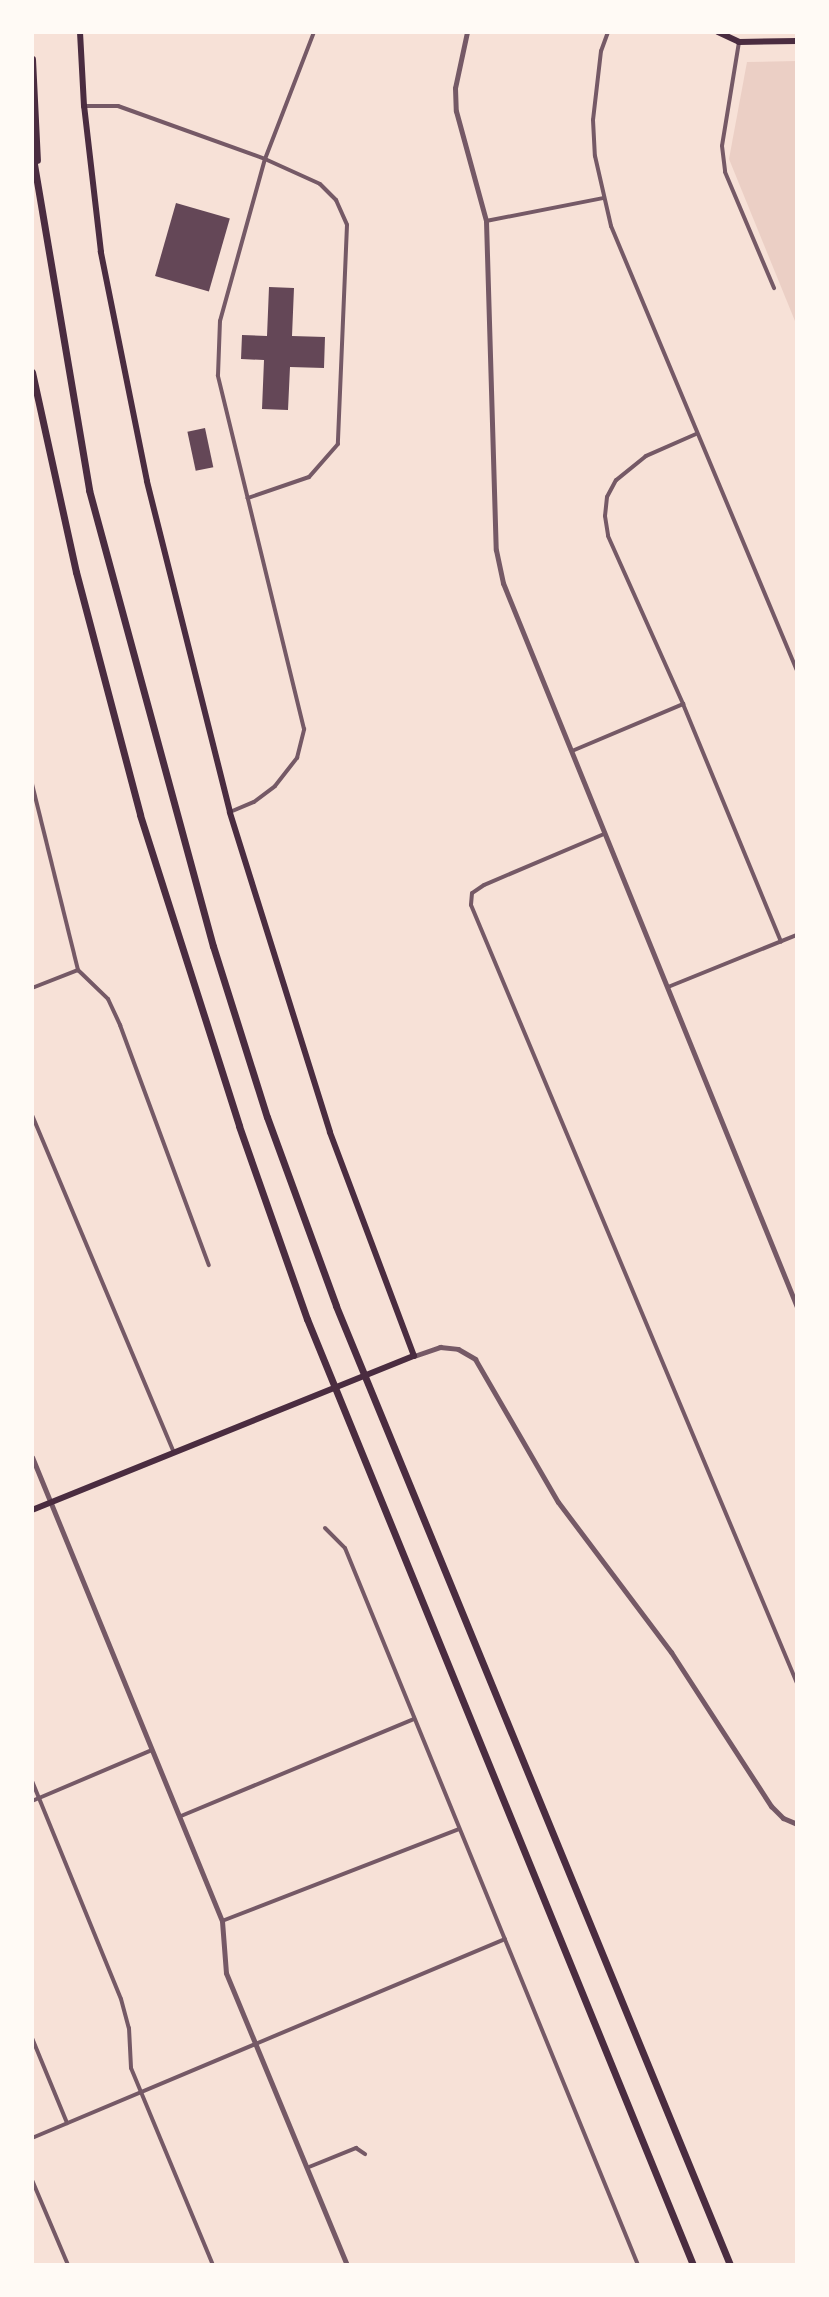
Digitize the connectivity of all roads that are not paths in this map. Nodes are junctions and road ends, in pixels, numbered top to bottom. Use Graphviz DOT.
graph roads {
  1 [pos="80,32"];
  2 [pos="314,32"];
  3 [pos="467,32"];
  4 [pos="608,32"];
  5 [pos="718,32"];
  6 [pos="797,41"];
  7 [pos="739,42"];
  8 [pos="32,59"];
  9 [pos="84,106"];
  10 [pos="32,152"];
  11 [pos="265,159"];
  12 [pos="39,194"];
  13 [pos="603,198"];
  14 [pos="486,221"];
  15 [pos="774,288"];
  16 [pos="32,372"];
  17 [pos="696,434"];
  18 [pos="248,498"];
  19 [pos="797,670"];
  20 [pos="683,704"];
  21 [pos="569,752"];
  22 [pos="32,784"];
  23 [pos="230,812"];
  24 [pos="604,834"];
  25 [pos="797,935"];
  26 [pos="781,942"];
  27 [pos="78,970"];
  28 [pos="668,987"];
  29 [pos="32,988"];
  30 [pos="32,1115"];
  31 [pos="209,1265"];
  32 [pos="797,1307"];
  33 [pos="414,1356"];
  34 [pos="173,1451"];
  35 [pos="32,1457"];
  36 [pos="51,1503"];
  37 [pos="32,1510"];
  38 [pos="325,1528"];
  39 [pos="797,1683"];
  40 [pos="414,1719"];
  41 [pos="152,1750"];
  42 [pos="32,1781"];
  43 [pos="39,1798"];
  44 [pos="32,1801"];
  45 [pos="181,1816"];
  46 [pos="797,1824"];
  47 [pos="460,1829"];
  48 [pos="222,1921"];
  49 [pos="505,1939"];
  50 [pos="32,2038"];
  51 [pos="257,2043"];
  52 [pos="141,2093"];
  53 [pos="67,2123"];
  54 [pos="32,2138"];
  55 [pos="365,2154"];
  56 [pos="309,2167"];
  57 [pos="32,2180"];
  58 [pos="68,2265"];
  59 [pos="213,2265"];
  60 [pos="347,2265"];
  61 [pos="638,2265"];
  62 [pos="693,2265"];
  63 [pos="730,2265"];
  1 -- 9 [label="main road"];
  2 -- 11 [label="street"];
  3 -- 14 [label="street"];
  4 -- 13 [label="street"];
  5 -- 7 [label="main road"];
  6 -- 7 [label="main road"];
  7 -- 15 [label="street"];
  8 -- 12 [label="highway"];
  9 -- 11 [label="street"];
  9 -- 23 [label="main road"];
  10 -- 12 [label="highway"];
  11 -- 18 [label="street"];
  11 -- 18 [label="street"];
  12 -- 63 [label="highway"];
  13 -- 14 [label="street"];
  13 -- 17 [label="street"];
  14 -- 21 [label="street"];
  16 -- 62 [label="highway"];
  17 -- 19 [label="street"];
  17 -- 20 [label="street"];
  18 -- 23 [label="street"];
  20 -- 21 [label="street"];
  20 -- 26 [label="street"];
  21 -- 24 [label="street"];
  22 -- 27 [label="street"];
  23 -- 33 [label="main road"];
  24 -- 28 [label="street"];
  24 -- 39 [label="street"];
  25 -- 26 [label="street"];
  26 -- 28 [label="street"];
  27 -- 29 [label="street"];
  27 -- 31 [label="street"];
  28 -- 32 [label="street"];
  30 -- 34 [label="street"];
  33 -- 34 [label="main road"];
  33 -- 46 [label="street"];
  34 -- 36 [label="main road"];
  35 -- 36 [label="street"];
  36 -- 37 [label="main road"];
  36 -- 41 [label="street"];
  38 -- 40 [label="street"];
  40 -- 45 [label="street"];
  40 -- 47 [label="street"];
  41 -- 43 [label="street"];
  41 -- 45 [label="street"];
  42 -- 43 [label="street"];
  43 -- 44 [label="street"];
  43 -- 52 [label="street"];
  45 -- 48 [label="street"];
  47 -- 48 [label="street"];
  47 -- 49 [label="street"];
  48 -- 51 [label="street"];
  49 -- 51 [label="street"];
  49 -- 61 [label="street"];
  50 -- 53 [label="street"];
  51 -- 52 [label="street"];
  51 -- 56 [label="street"];
  52 -- 53 [label="street"];
  52 -- 59 [label="street"];
  53 -- 54 [label="street"];
  55 -- 56 [label="street"];
  56 -- 60 [label="street"];
  57 -- 58 [label="street"];
}
